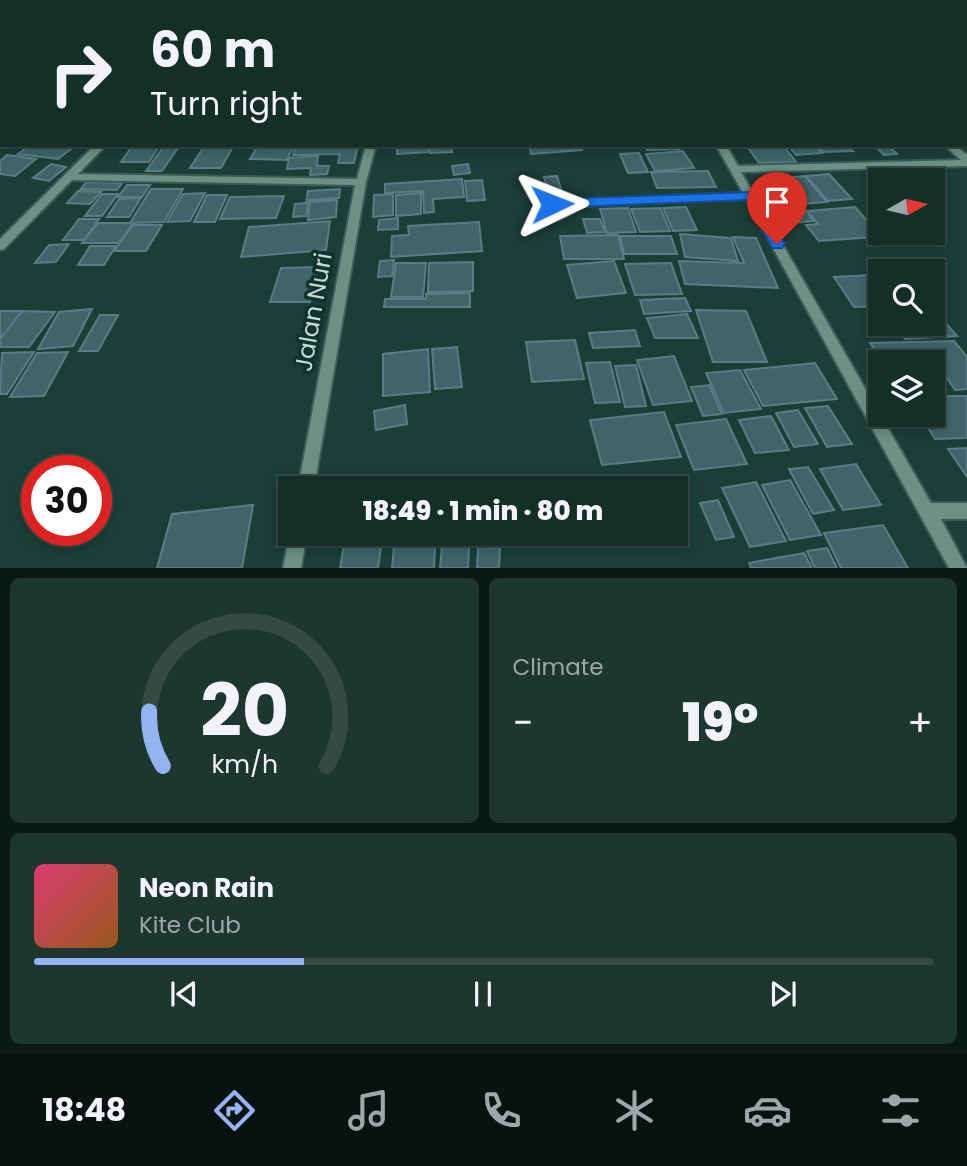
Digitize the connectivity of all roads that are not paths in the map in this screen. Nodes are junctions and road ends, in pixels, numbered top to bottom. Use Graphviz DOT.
graph roads {
  1 [pos="99,147"];
  2 [pos="370,147"];
  3 [pos="722,147"];
  4 [pos="951,147"];
  5 [pos="967,162"];
  6 [pos="735,169"];
  7 [pos="71,177"];
  8 [pos="361,183"];
  9 [pos="750,196"];
  10 [pos="552,204"];
  11 [pos="0,246"];
  12 [pos="308,476"];
  13 [pos="927,511"];
  14 [pos="967,511"];
  15 [pos="296,546"];
  16 [pos="292,568"];
  17 [pos="959,568"];
  1 -- 7 [label="street"];
  2 -- 8 [label="street, Jalan Nuri"];
  3 -- 6 [label="street"];
  4 -- 5 [label="street"];
  5 -- 6 [label="street"];
  6 -- 9 [label="street"];
  7 -- 8 [label="street"];
  7 -- 11 [label="street"];
  8 -- 12 [label="street, Jalan Nuri"];
  9 -- 10 [label="street"];
  9 -- 13 [label="street"];
  13 -- 14 [label="street"];
  13 -- 17 [label="street"];
  15 -- 16 [label="street"];
}
